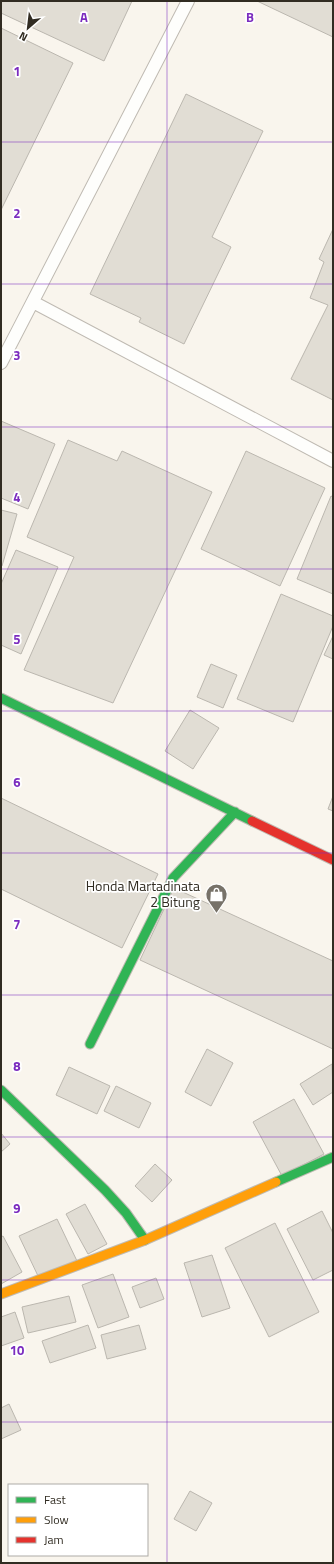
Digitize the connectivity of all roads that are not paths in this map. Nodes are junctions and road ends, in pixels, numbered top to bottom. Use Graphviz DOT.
graph roads {
  1 [pos="188,1"];
  2 [pos="33,302"];
  3 [pos="1,363"];
  4 [pos="333,460"];
  5 [pos="1,698"];
  6 [pos="235,812"];
  7 [pos="333,860"];
  8 [pos="90,1044"];
  9 [pos="1,1090"];
  10 [pos="333,1157"];
  11 [pos="145,1240"];
  12 [pos="1,1294"];
  1 -- 2 [label="lane"];
  2 -- 3 [label="lane"];
  2 -- 4 [label="lane"];
  5 -- 6 [label="main road"];
  6 -- 7 [label="main road"];
  6 -- 8 [label="main road"];
  9 -- 11 [label="main road"];
  10 -- 11 [label="main road"];
  11 -- 12 [label="main road"];
}
